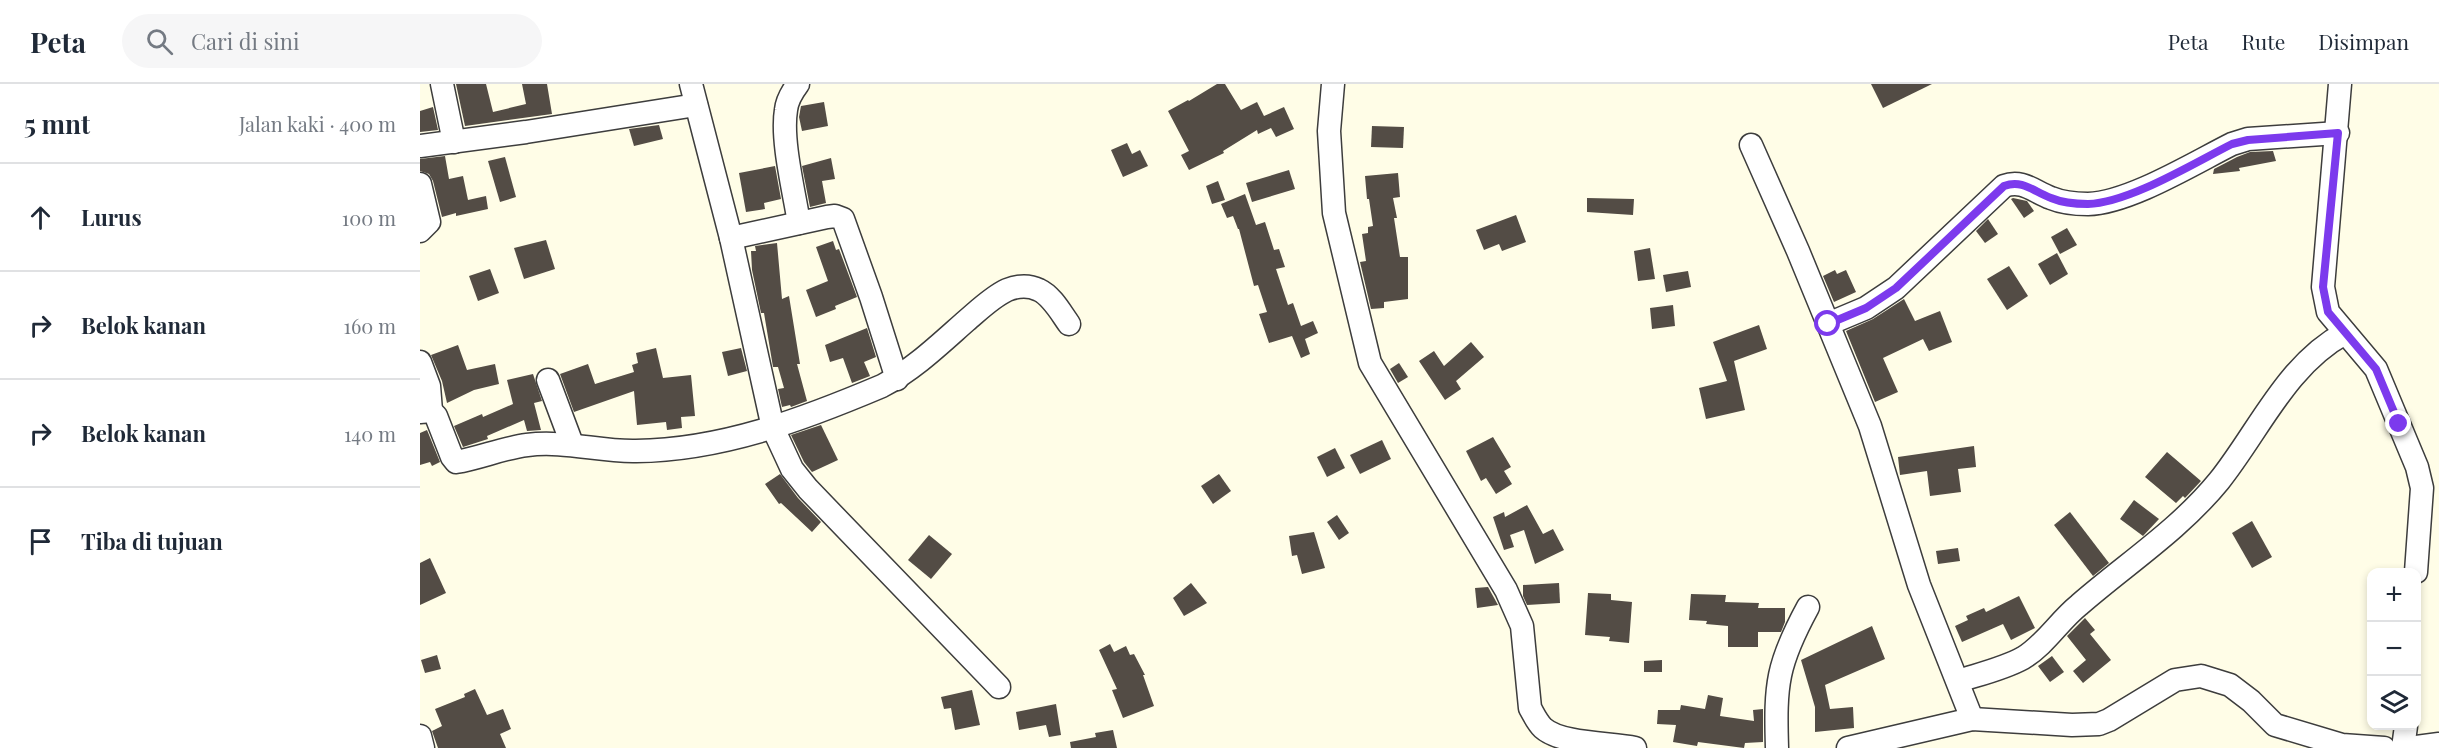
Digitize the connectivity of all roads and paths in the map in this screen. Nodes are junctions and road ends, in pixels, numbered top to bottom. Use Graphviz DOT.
graph roads {
  1 [pos="442,84"];
  2 [pos="798,84"];
  3 [pos="1333,84"];
  4 [pos="2340,84"];
  5 [pos="693,94"];
  6 [pos="2338,133"];
  7 [pos="454,142"];
  8 [pos="1750,145"];
  9 [pos="420,146"];
  10 [pos="420,184"];
  11 [pos="799,223"];
  12 [pos="420,231"];
  13 [pos="731,238"];
  14 [pos="1069,324"];
  15 [pos="1828,324"];
  16 [pos="2345,333"];
  17 [pos="420,362"];
  18 [pos="897,379"];
  19 [pos="548,380"];
  20 [pos="425,411"];
  21 [pos="773,428"];
  22 [pos="572,444"];
  23 [pos="2416,568"];
  24 [pos="1808,607"];
  25 [pos="1958,681"];
  26 [pos="999,687"];
  27 [pos="1972,719"];
  28 [pos="2405,730"];
  29 [pos="420,736"];
  30 [pos="2439,744"];
  31 [pos="423,748"];
  32 [pos="1635,748"];
  33 [pos="1778,748"];
  34 [pos="1848,748"];
  35 [pos="2384,748"];
  36 [pos="2403,748"];
  37 [pos="2409,748"];
  1 -- 7 [label="street"];
  2 -- 11 [label="street"];
  3 -- 32 [label="street"];
  4 -- 6 [label="street"];
  5 -- 7 [label="street"];
  5 -- 13 [label="street"];
  6 -- 15 [label="street"];
  6 -- 16 [label="street"];
  7 -- 9 [label="street"];
  8 -- 15 [label="street"];
  10 -- 12 [label="street"];
  11 -- 13 [label="street"];
  11 -- 18 [label="street"];
  13 -- 21 [label="street"];
  14 -- 18 [label="street"];
  15 -- 25 [label="street"];
  16 -- 23 [label="street"];
  16 -- 25 [label="street"];
  17 -- 20 [label="street"];
  18 -- 21 [label="street"];
  19 -- 22 [label="street"];
  20 -- 22 [label="street"];
  21 -- 22 [label="street"];
  21 -- 26 [label="street"];
  24 -- 33 [label="street"];
  25 -- 27 [label="street"];
  27 -- 34 [label="street"];
  27 -- 35 [label="street"];
  28 -- 36 [label="street"];
  29 -- 31 [label="street"];
  30 -- 37 [label="street"];
}
